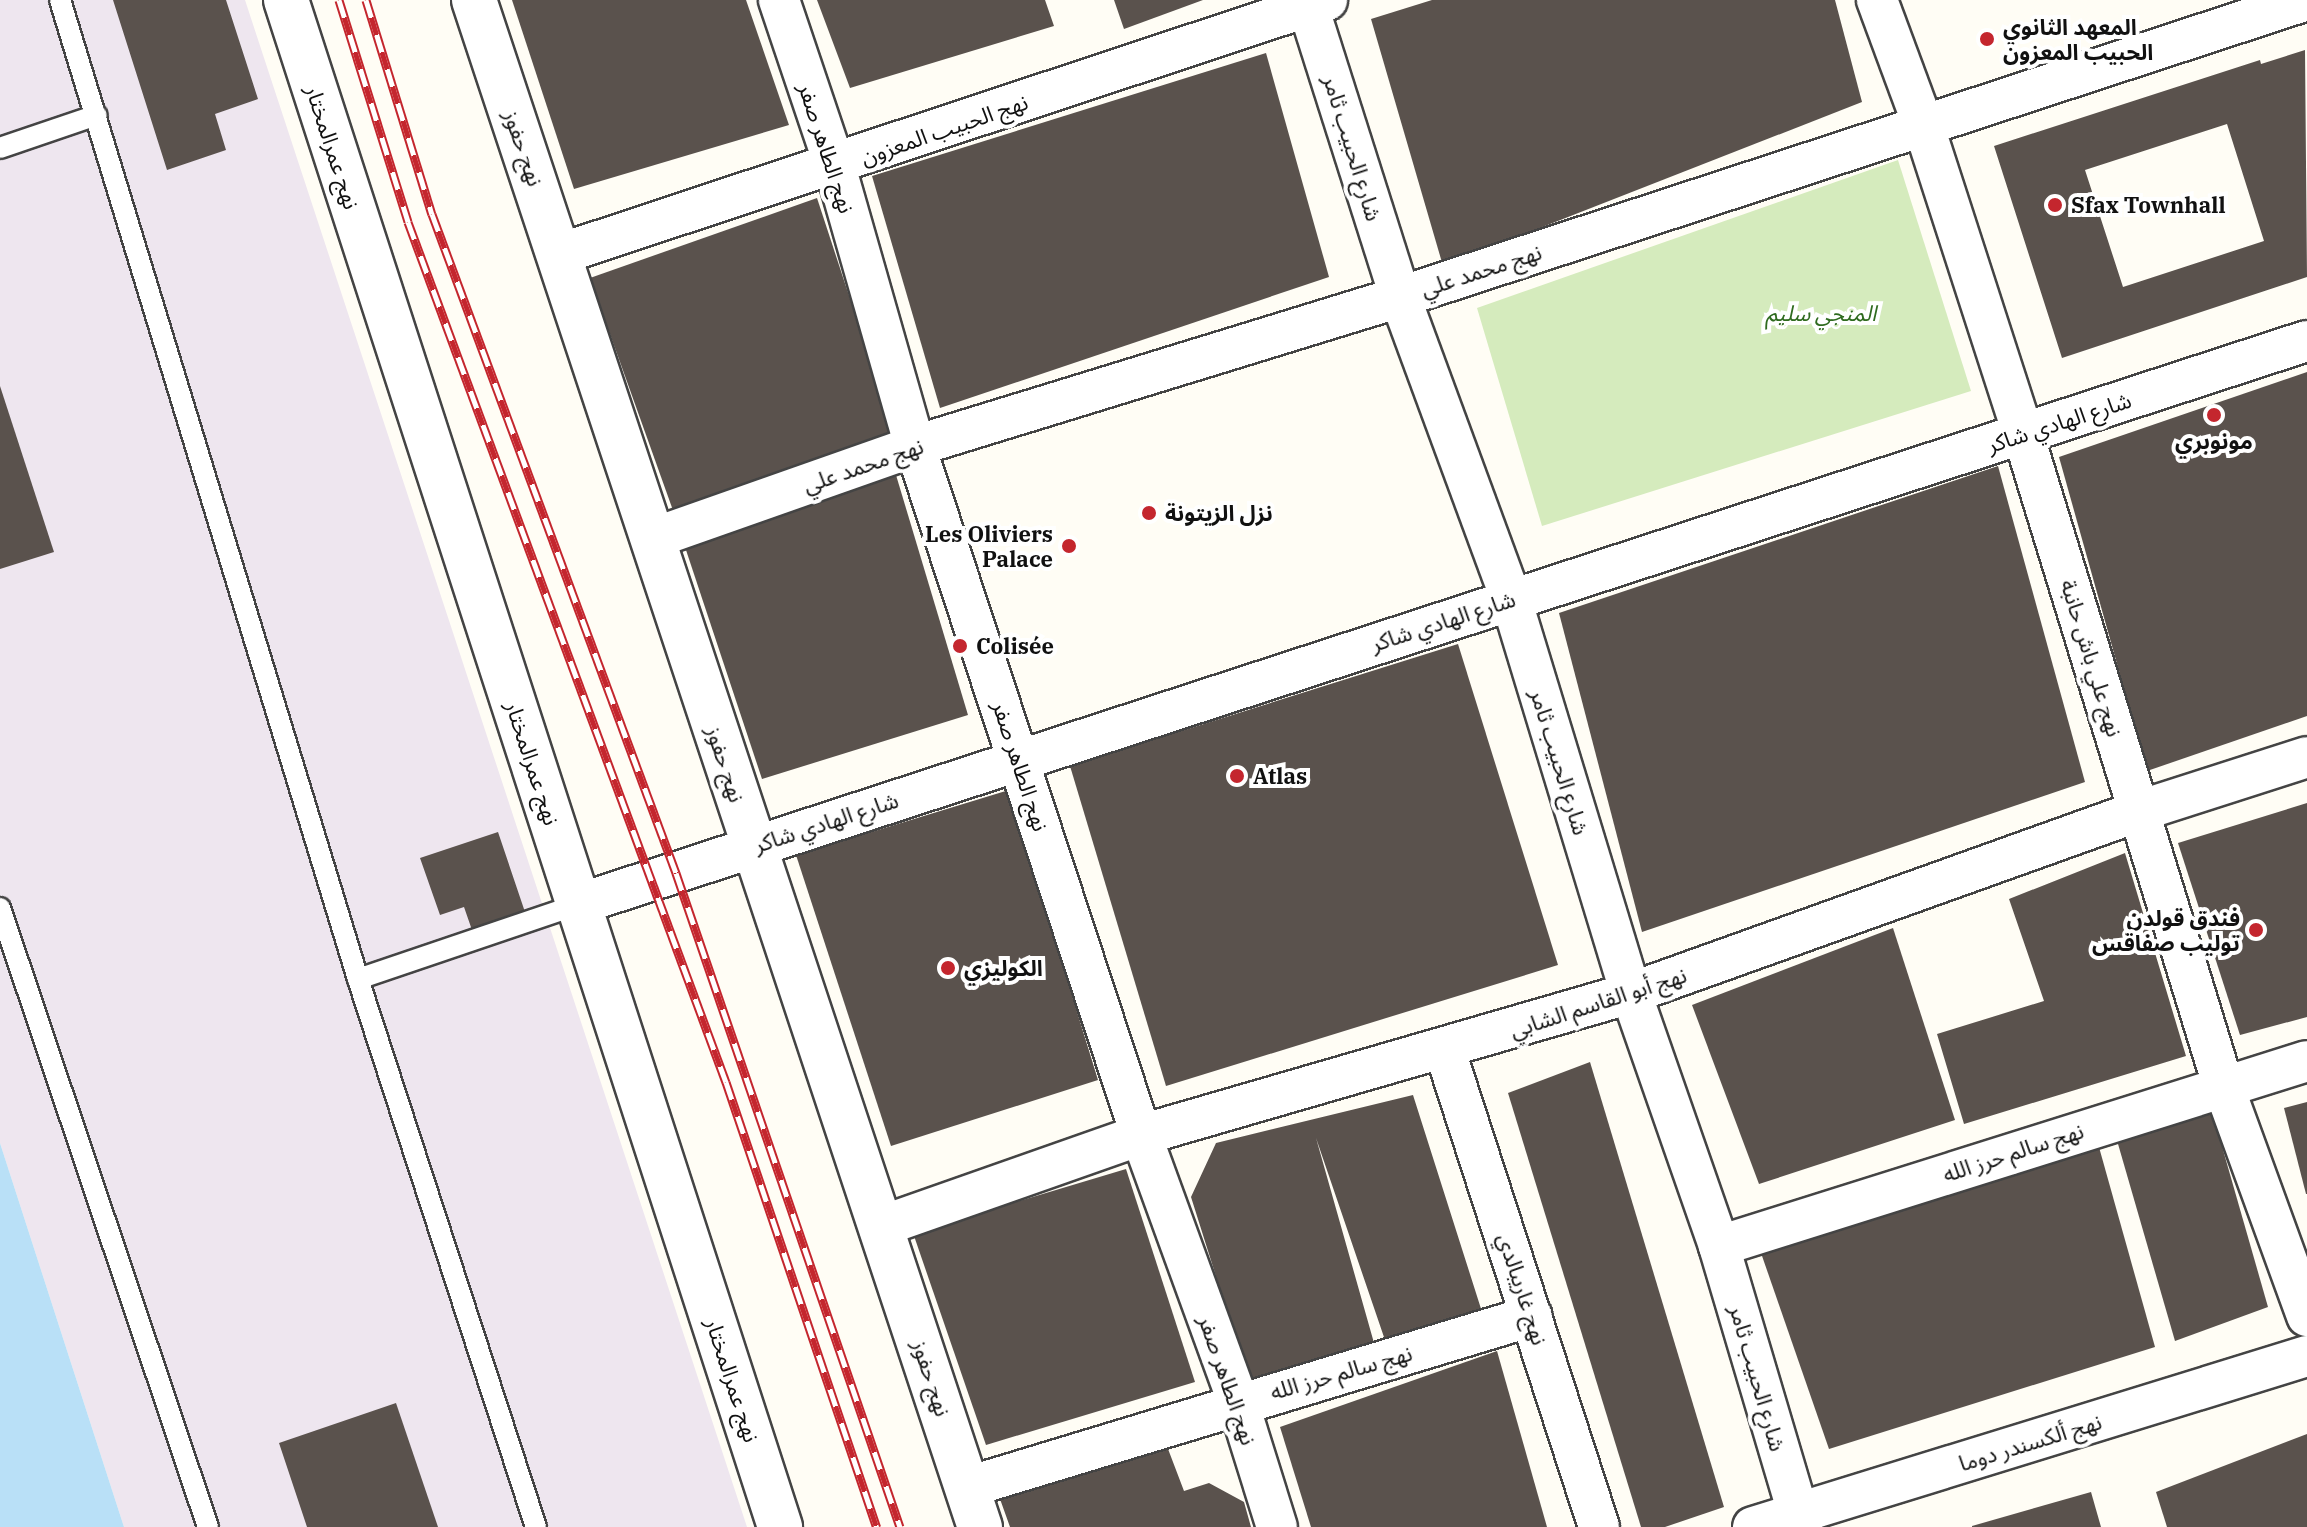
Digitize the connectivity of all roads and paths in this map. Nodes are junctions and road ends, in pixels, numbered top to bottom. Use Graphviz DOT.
graph roads {
  1 [pos="60,0"];
  2 [pos="286,0"];
  3 [pos="474,0"];
  4 [pos="779,0"];
  5 [pos="1877,0"];
  6 [pos="2307,0"];
  7 [pos="1314,2"];
  8 [pos="97,115"];
  9 [pos="1924,127"];
  10 [pos="0,148"];
  11 [pos="835,166"];
  12 [pos="560,254"];
  13 [pos="1400,297"];
  14 [pos="2307,341"];
  15 [pos="2023,434"];
  16 [pos="915,446"];
  17 [pos="654,538"];
  18 [pos="1511,599"];
  19 [pos="2307,757"];
  20 [pos="1020,761"];
  21 [pos="2139,811"];
  22 [pos="752,845"];
  23 [pos="579,904"];
  24 [pos="0,908"];
  25 [pos="358,979"];
  26 [pos="1631,993"];
  27 [pos="1445,1051"];
  28 [pos="2307,1061"];
  29 [pos="2223,1085"];
  30 [pos="1141,1135"];
  31 [pos="882,1226"];
  32 [pos="1719,1246"];
  33 [pos="1532,1316"];
  34 [pos="2307,1316"];
  35 [pos="2307,1356"];
  36 [pos="1238,1402"];
  37 [pos="974,1507"];
  38 [pos="1800,1520"];
  39 [pos="208,1527"];
  40 [pos="536,1527"];
  41 [pos="780,1527"];
  42 [pos="1277,1527"];
  43 [pos="1599,1527"];
  44 [pos="1753,1527"];
  1 -- 8 [label="lane"];
  2 -- 23 [label="street, نهج عمرالمختار"];
  3 -- 12 [label="street, نهج حفوز"];
  4 -- 11 [label="street, نهج الطاهر صفر"];
  5 -- 9 [label="street, نهج علي باش حانبة"];
  6 -- 9 [label="street, نهج محمد علي"];
  7 -- 11 [label="street, نهج الحبيب المعزون"];
  7 -- 13 [label="street, شارع الحبيب ثامر"];
  8 -- 10 [label="lane"];
  8 -- 25 [label="lane"];
  9 -- 13 [label="street, نهج محمد علي"];
  9 -- 15 [label="street, نهج علي باش حانبة"];
  11 -- 12 [label="street, نهج الحبيب المعزون"];
  11 -- 16 [label="street, نهج الطاهر صفر"];
  12 -- 17 [label="street, نهج حفوز"];
  13 -- 16 [label="street, نهج محمد علي"];
  13 -- 18 [label="street, شارع الحبيب ثامر"];
  14 -- 15 [label="street, شارع الهادي شاكر"];
  15 -- 18 [label="street, شارع الهادي شاكر"];
  15 -- 21 [label="street, نهج علي باش حانبة"];
  16 -- 17 [label="street, نهج محمد علي"];
  16 -- 20 [label="street, نهج الطاهر صفر"];
  17 -- 22 [label="street, نهج حفوز"];
  18 -- 20 [label="street, شارع الهادي شاكر"];
  18 -- 26 [label="street, شارع الحبيب ثامر"];
  19 -- 21 [label="street, نهج أبو القاسم الشابي"];
  20 -- 22 [label="street, شارع الهادي شاكر"];
  20 -- 30 [label="street, نهج الطاهر صفر"];
  21 -- 26 [label="street, نهج أبو القاسم الشابي"];
  21 -- 29 [label="street, نهج علي باش حانبة"];
  22 -- 23 [label="street, شارع الهادي شاكر"];
  22 -- 31 [label="street, نهج حفوز"];
  23 -- 25 [label="lane"];
  23 -- 41 [label="street, نهج عمرالمختار"];
  24 -- 39 [label="lane"];
  25 -- 40 [label="lane"];
  26 -- 27 [label="street, نهج أبو القاسم الشابي"];
  26 -- 32 [label="street, شارع الحبيب ثامر"];
  27 -- 30 [label="street, نهج أبو القاسم الشابي"];
  27 -- 33 [label="street, نهج غاريبالدي"];
  28 -- 29 [label="street, نهج سالم حرز الله"];
  29 -- 32 [label="street, نهج سالم حرز الله"];
  29 -- 34 [label="street, نهج علي باش حانبة"];
  30 -- 31 [label="street, نهج أبو القاسم الشابي"];
  30 -- 36 [label="street, نهج الطاهر صفر"];
  31 -- 37 [label="street, نهج حفوز"];
  32 -- 38 [label="street, شارع الحبيب ثامر"];
  33 -- 36 [label="street, نهج سالم حرز الله"];
  33 -- 43 [label="street, نهج غاريبالدي"];
  35 -- 38 [label="street, نهج ألكسندر دوما"];
  36 -- 37 [label="street, نهج سالم حرز الله"];
  36 -- 42 [label="street, نهج الطاهر صفر"];
  38 -- 44 [label="street, نهج ألكسندر دوما"];
}
